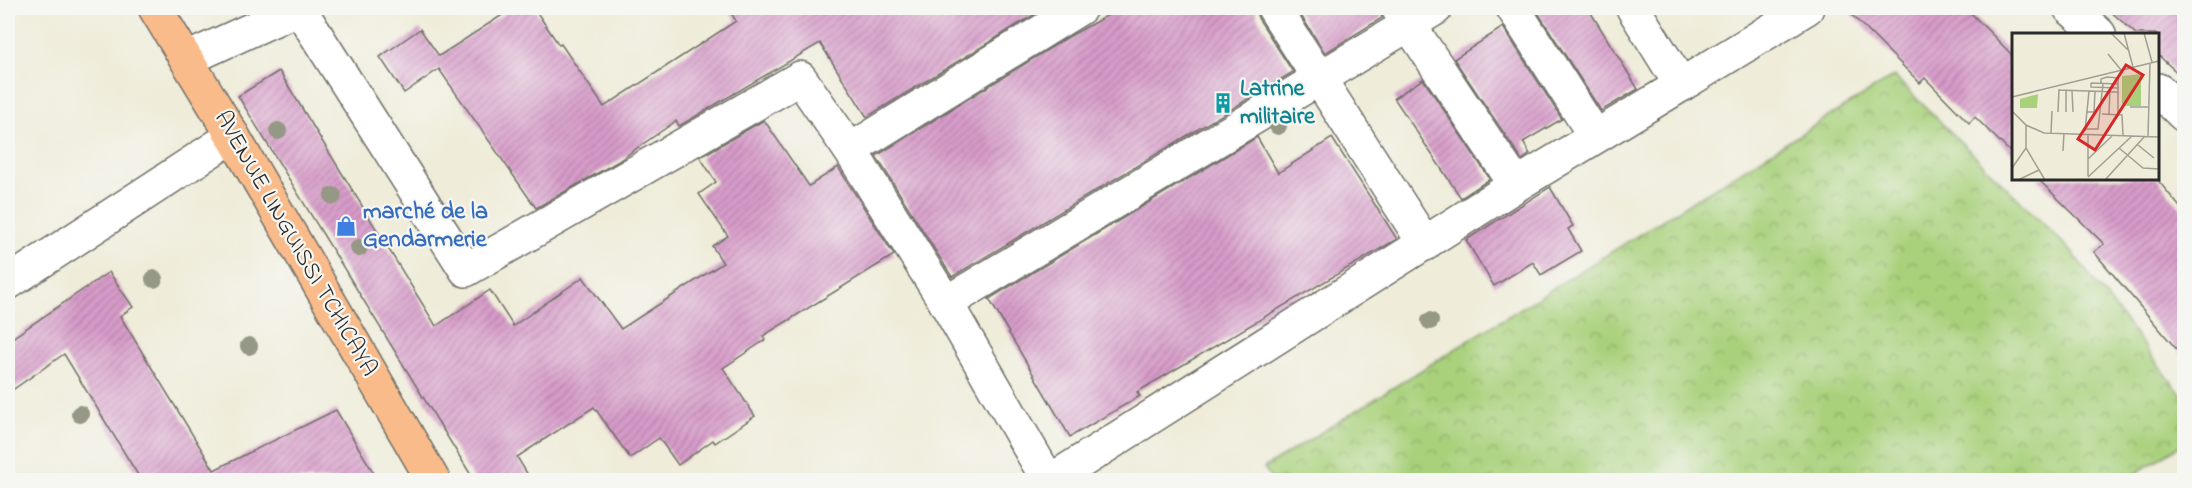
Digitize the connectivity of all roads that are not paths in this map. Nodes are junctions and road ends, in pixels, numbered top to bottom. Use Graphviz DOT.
graph roads {
  1 [pos="155,8"];
  2 [pos="299,8"];
  3 [pos="1080,8"];
  4 [pos="1274,8"];
  5 [pos="1436,8"];
  6 [pos="1513,8"];
  7 [pos="1633,8"];
  8 [pos="1807,8"];
  9 [pos="2070,8"];
  10 [pos="1402,16"];
  11 [pos="2098,33"];
  12 [pos="187,59"];
  13 [pos="1320,79"];
  14 [pos="1681,86"];
  15 [pos="2159,92"];
  16 [pos="2184,115"];
  17 [pos="233,136"];
  18 [pos="1595,136"];
  19 [pos="850,150"];
  20 [pos="1516,185"];
  21 [pos="1425,244"];
  22 [pos="8,283"];
  23 [pos="946,303"];
  24 [pos="434,480"];
  25 [pos="1050,480"];
  1 -- 12 [label="main road, AVENUE LINGUISSI TCHICAYA"];
  2 -- 12 [label="street"];
  2 -- 19 [label="street"];
  3 -- 19 [label="street"];
  4 -- 13 [label="street"];
  5 -- 10 [label="street"];
  6 -- 18 [label="street"];
  7 -- 14 [label="street"];
  8 -- 14 [label="street"];
  9 -- 11 [label="street"];
  10 -- 13 [label="street"];
  10 -- 20 [label="street"];
  12 -- 17 [label="main road, AVENUE LINGUISSI TCHICAYA"];
  13 -- 21 [label="street"];
  13 -- 23 [label="street"];
  14 -- 18 [label="street"];
  15 -- 16 [label="street"];
  17 -- 22 [label="street"];
  17 -- 24 [label="main road, AVENUE LINGUISSI TCHICAYA"];
  18 -- 20 [label="street"];
  19 -- 23 [label="street"];
  20 -- 21 [label="street"];
  21 -- 25 [label="street"];
  23 -- 25 [label="street"];
}
